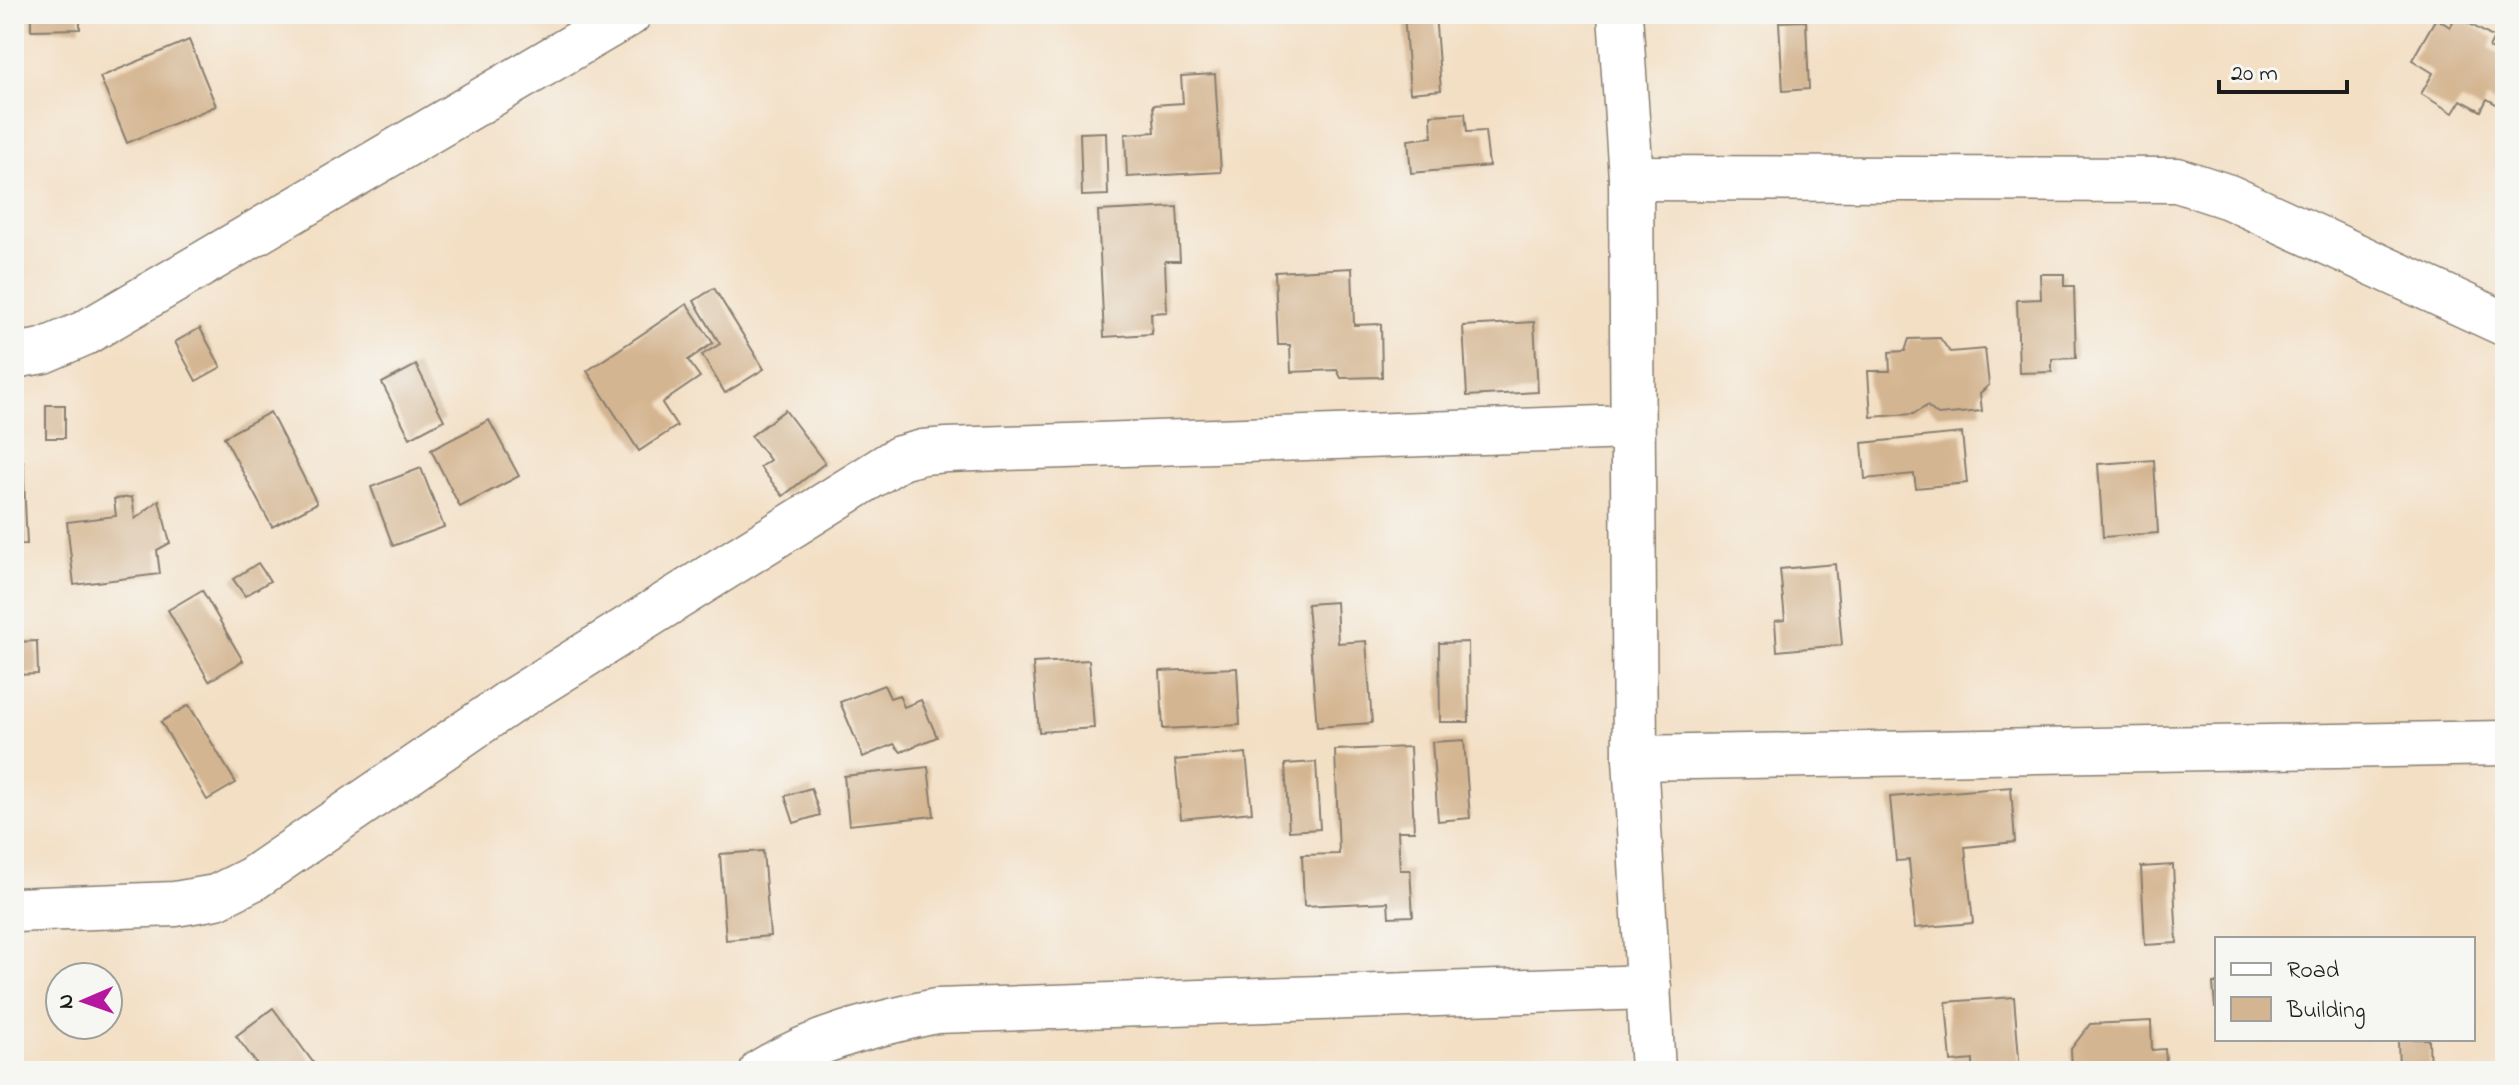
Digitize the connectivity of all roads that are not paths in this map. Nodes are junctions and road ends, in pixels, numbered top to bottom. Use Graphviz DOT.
graph roads {
  1 [pos="629,14"];
  2 [pos="1620,14"];
  3 [pos="1631,178"];
  4 [pos="2505,324"];
  5 [pos="14,356"];
  6 [pos="1631,427"];
  7 [pos="2505,743"];
  8 [pos="1635,758"];
  9 [pos="14,910"];
  10 [pos="1649,987"];
  11 [pos="762,1071"];
  12 [pos="1653,1071"];
  1 -- 5 [label="street"];
  2 -- 3 [label="street"];
  3 -- 4 [label="street"];
  3 -- 6 [label="street"];
  6 -- 8 [label="street"];
  6 -- 9 [label="street"];
  7 -- 8 [label="street"];
  8 -- 10 [label="street"];
  10 -- 11 [label="street"];
  10 -- 12 [label="street"];
}
